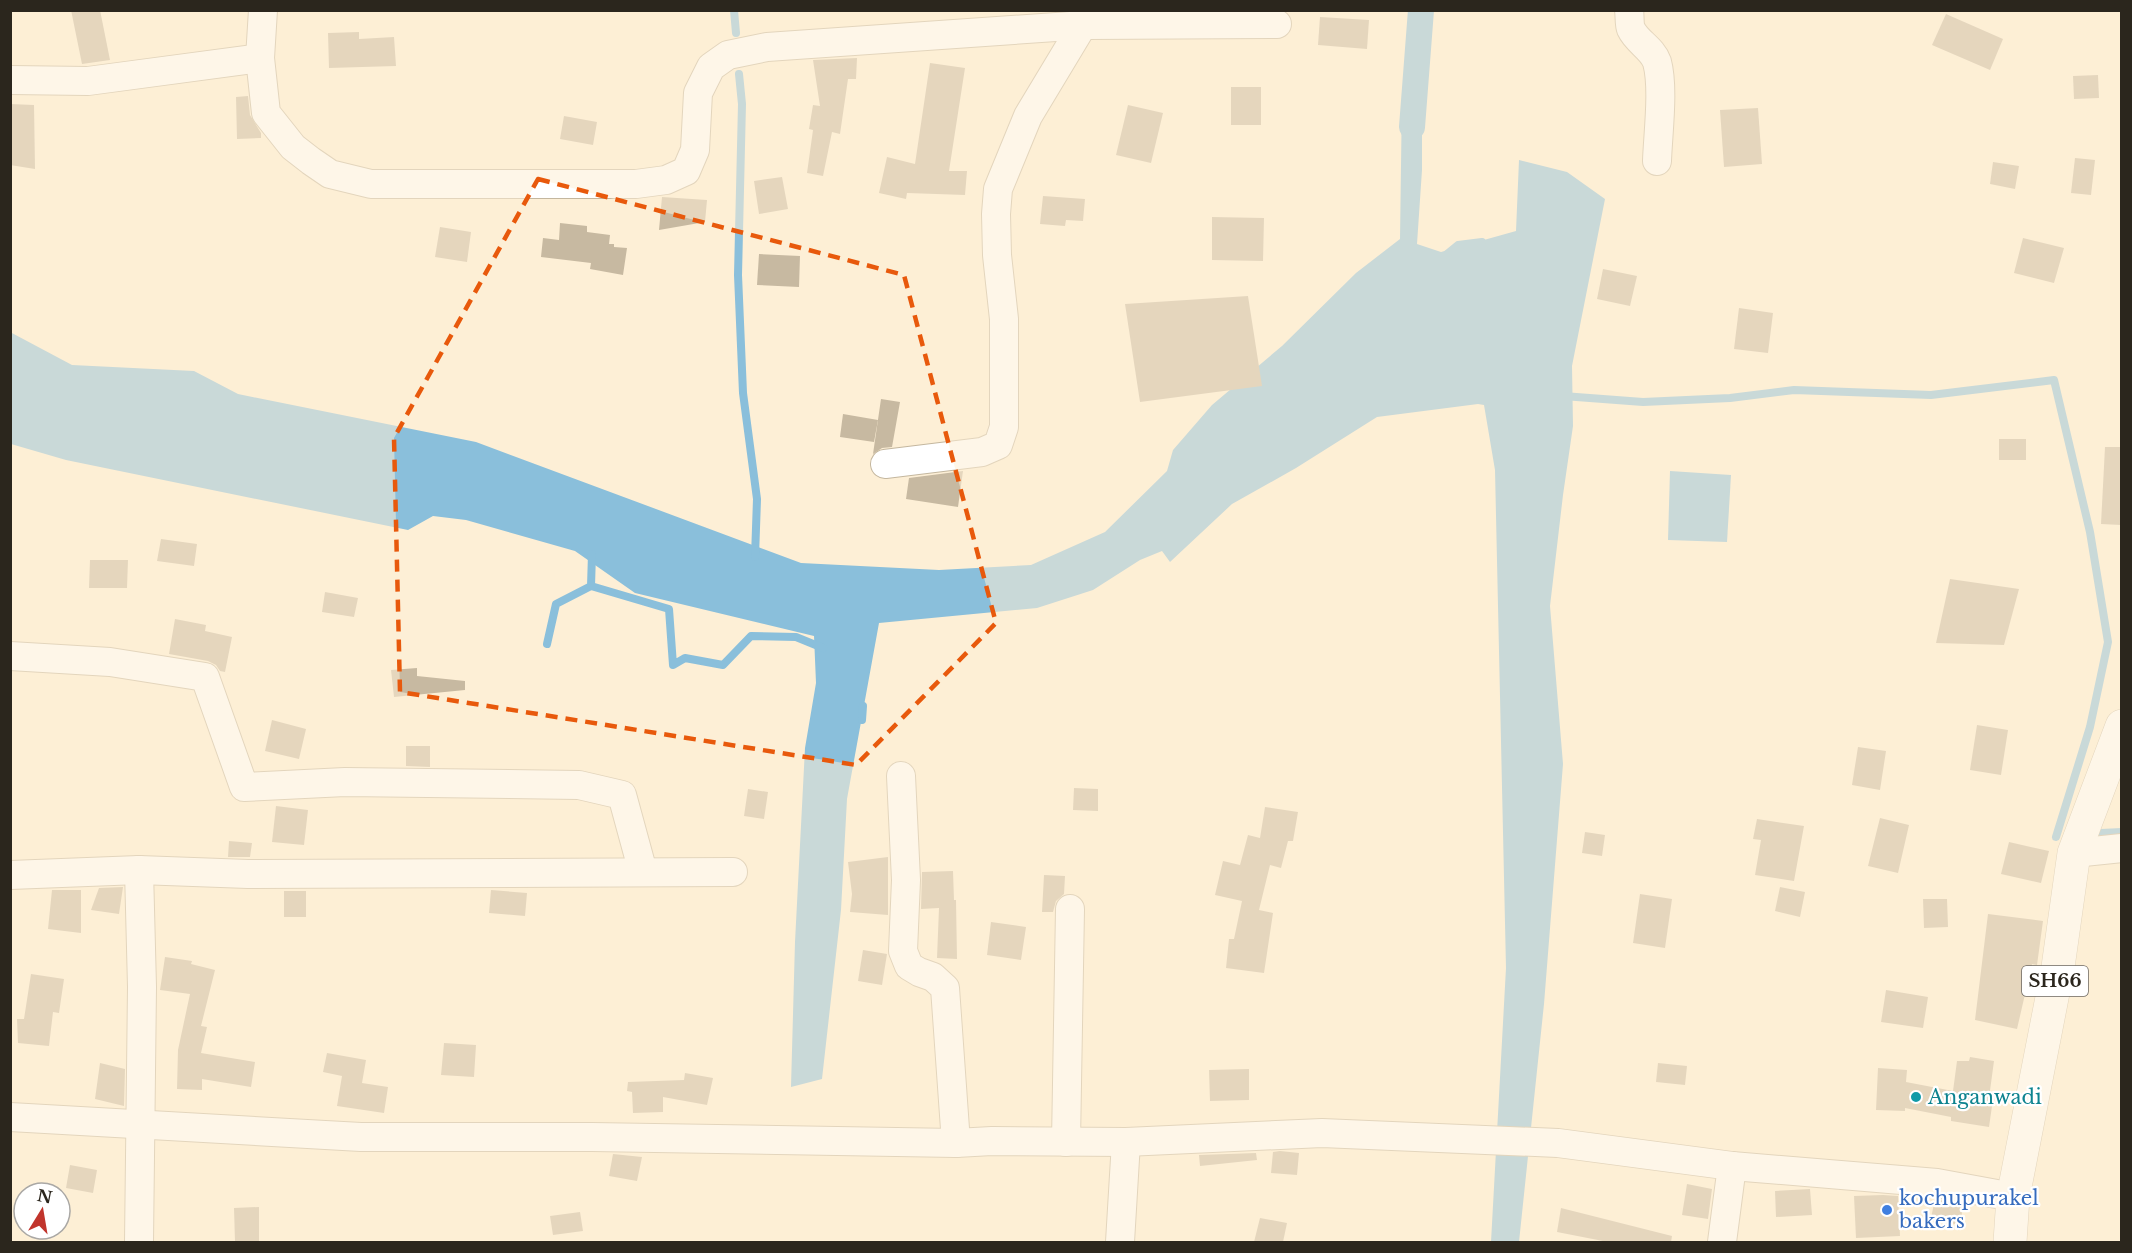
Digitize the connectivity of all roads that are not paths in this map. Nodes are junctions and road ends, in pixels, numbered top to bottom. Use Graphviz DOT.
graph roads {
  1 [pos="263,10"];
  2 [pos="1629,10"];
  3 [pos="1088,18"];
  4 [pos="1277,24"];
  5 [pos="260,58"];
  6 [pos="10,80"];
  7 [pos="1657,161"];
  8 [pos="885,464"];
  9 [pos="10,656"];
  10 [pos="2121,726"];
  11 [pos="902,776"];
  12 [pos="2121,848"];
  13 [pos="2074,853"];
  14 [pos="139,870"];
  15 [pos="643,872"];
  16 [pos="733,872"];
  17 [pos="10,875"];
  18 [pos="1070,909"];
  19 [pos="10,1117"];
  20 [pos="141,1123"];
  21 [pos="1066,1142"];
  22 [pos="1126,1142"];
  23 [pos="956,1143"];
  24 [pos="1732,1166"];
  25 [pos="2013,1197"];
  26 [pos="139,1242"];
  27 [pos="1120,1242"];
  28 [pos="1722,1242"];
  29 [pos="2010,1242"];
  1 -- 5 [label="street"];
  2 -- 7 [label="street"];
  3 -- 4 [label="street"];
  3 -- 5 [label="street"];
  3 -- 8 [label="street"];
  5 -- 6 [label="street"];
  9 -- 15 [label="street"];
  10 -- 13 [label="main road, SH66"];
  11 -- 23 [label="street"];
  12 -- 13 [label="street"];
  13 -- 25 [label="main road, SH66"];
  14 -- 15 [label="street"];
  14 -- 17 [label="street"];
  14 -- 20 [label="street"];
  15 -- 16 [label="street"];
  18 -- 21 [label="street"];
  19 -- 20 [label="street"];
  20 -- 23 [label="street"];
  20 -- 26 [label="street"];
  21 -- 22 [label="street"];
  21 -- 23 [label="street"];
  22 -- 24 [label="street"];
  22 -- 27 [label="street"];
  24 -- 25 [label="street"];
  24 -- 28 [label="street"];
  25 -- 29 [label="main road, SH66"];
}
